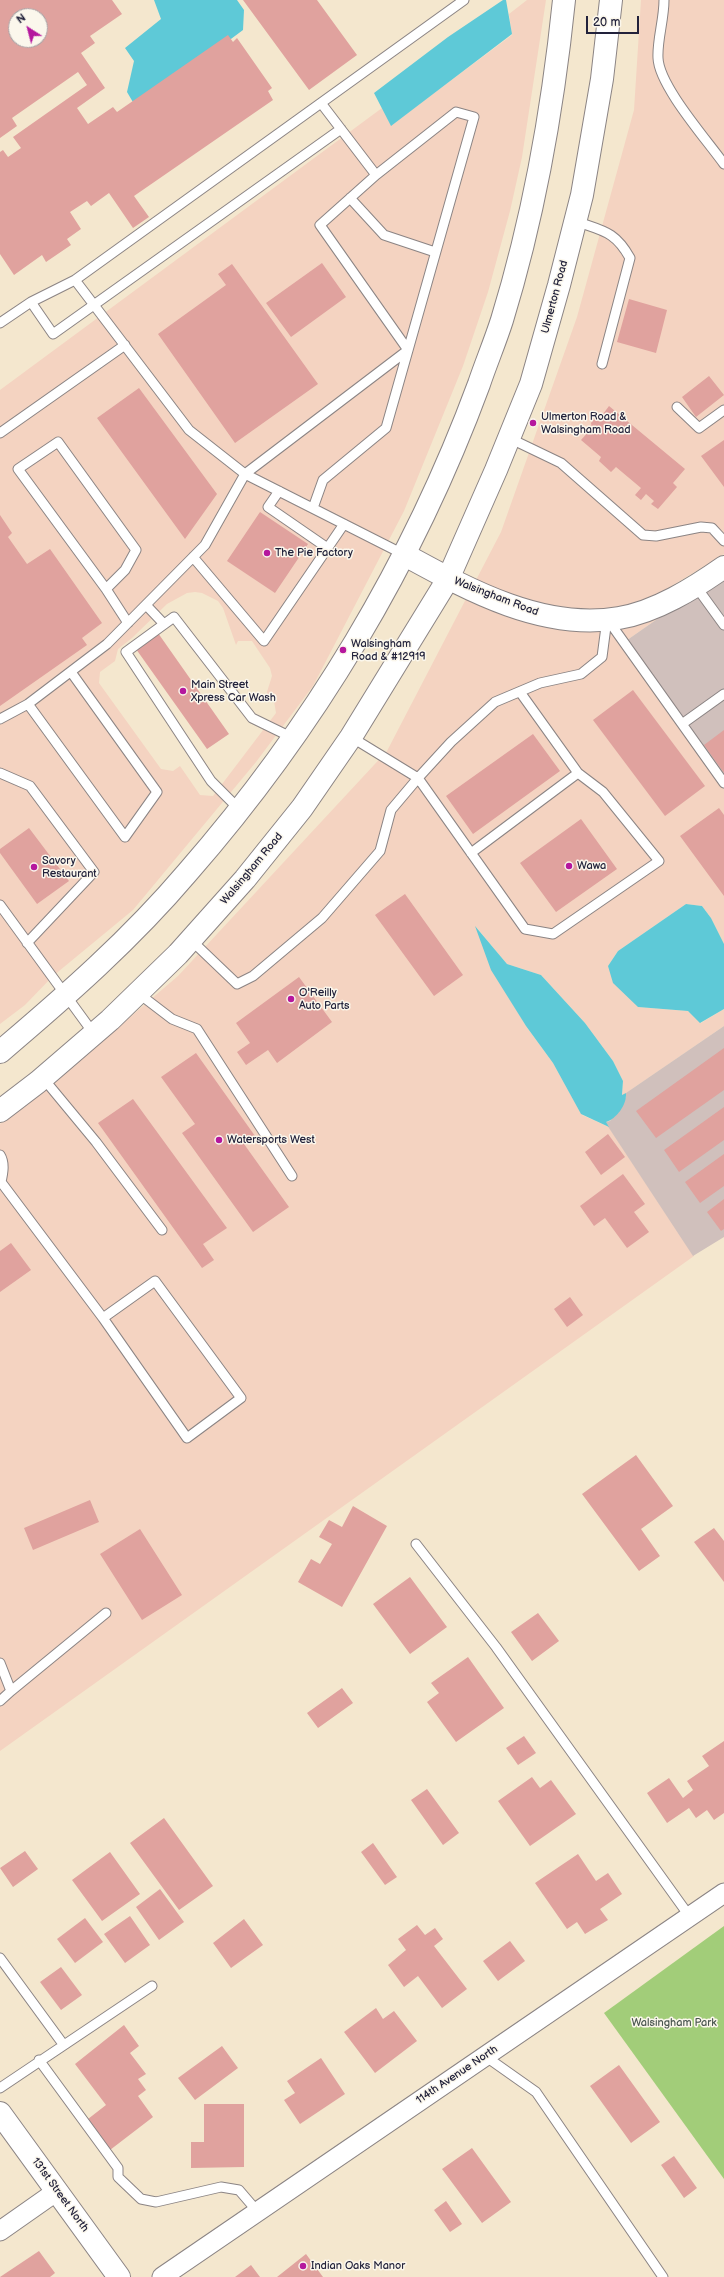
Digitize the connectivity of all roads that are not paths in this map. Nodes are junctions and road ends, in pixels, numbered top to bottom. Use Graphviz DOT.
graph roads {
  1 [pos="464,0"];
  2 [pos="564,0"];
  3 [pos="611,0"];
  4 [pos="664,0"];
  5 [pos="321,103"];
  6 [pos="341,129"];
  7 [pos="724,164"];
  8 [pos="376,175"];
  9 [pos="350,198"];
  10 [pos="575,221"];
  11 [pos="435,252"];
  12 [pos="75,280"];
  13 [pos="31,302"];
  14 [pos="95,306"];
  15 [pos="0,323"];
  16 [pos="124,345"];
  17 [pos="408,350"];
  18 [pos="602,364"];
  19 [pos="677,407"];
  20 [pos="724,410"];
  21 [pos="0,433"];
  22 [pos="509,438"];
  23 [pos="245,474"];
  24 [pos="279,492"];
  25 [pos="313,508"];
  26 [pos="344,524"];
  27 [pos="724,541"];
  28 [pos="326,548"];
  29 [pos="405,555"];
  30 [pos="194,557"];
  31 [pos="724,567"];
  32 [pos="448,579"];
  33 [pos="695,585"];
  34 [pos="106,589"];
  35 [pos="146,605"];
  36 [pos="607,619"];
  37 [pos="128,623"];
  38 [pos="164,624"];
  39 [pos="724,625"];
  40 [pos="71,672"];
  41 [pos="520,692"];
  42 [pos="724,694"];
  43 [pos="28,704"];
  44 [pos="0,719"];
  45 [pos="682,724"];
  46 [pos="350,737"];
  47 [pos="292,738"];
  48 [pos="0,773"];
  49 [pos="578,773"];
  50 [pos="418,778"];
  51 [pos="724,783"];
  52 [pos="240,810"];
  53 [pos="471,853"];
  54 [pos="0,905"];
  55 [pos="191,940"];
  56 [pos="27,943"];
  57 [pos="138,993"];
  58 [pos="65,997"];
  59 [pos="94,1034"];
  60 [pos="0,1052"];
  61 [pos="43,1078"];
  62 [pos="0,1111"];
  63 [pos="0,1155"];
  64 [pos="292,1176"];
  65 [pos="162,1230"];
  66 [pos="103,1318"];
  67 [pos="416,1544"];
  68 [pos="106,1613"];
  69 [pos="0,1663"];
  70 [pos="11,1691"];
  71 [pos="0,1700"];
  72 [pos="724,1893"];
  73 [pos="690,1916"];
  74 [pos="0,1958"];
  75 [pos="152,1986"];
  76 [pos="63,2044"];
  77 [pos="485,2056"];
  78 [pos="39,2060"];
  79 [pos="0,2088"];
  80 [pos="0,2113"];
  81 [pos="57,2191"];
  82 [pos="257,2211"];
  83 [pos="0,2231"];
  84 [pos="120,2277"];
  85 [pos="162,2277"];
  86 [pos="663,2277"];
  1 -- 5 [label="lane"];
  2 -- 29 [label="main road"];
  3 -- 10 [label="main road, Ulmerton Road"];
  4 -- 7 [label="lane"];
  5 -- 6 [label="lane"];
  5 -- 12 [label="lane"];
  6 -- 8 [label="lane"];
  6 -- 14 [label="lane"];
  8 -- 9 [label="lane"];
  8 -- 11 [label="lane"];
  9 -- 11 [label="lane"];
  9 -- 17 [label="lane"];
  10 -- 18 [label="lane"];
  10 -- 22 [label="main road, Ulmerton Road"];
  11 -- 17 [label="lane"];
  12 -- 13 [label="lane"];
  12 -- 14 [label="lane"];
  13 -- 14 [label="lane"];
  13 -- 15 [label="lane"];
  14 -- 16 [label="lane"];
  16 -- 21 [label="lane"];
  16 -- 23 [label="lane"];
  17 -- 23 [label="lane"];
  17 -- 25 [label="lane"];
  19 -- 20 [label="lane"];
  22 -- 27 [label="lane"];
  22 -- 32 [label="main road, Ulmerton Road"];
  23 -- 24 [label="lane"];
  23 -- 30 [label="lane"];
  24 -- 25 [label="lane"];
  24 -- 28 [label="lane"];
  25 -- 26 [label="lane"];
  26 -- 28 [label="lane"];
  26 -- 29 [label="lane"];
  28 -- 30 [label="lane"];
  29 -- 32 [label="main road, Walsingham Road"];
  29 -- 47 [label="main road"];
  30 -- 35 [label="lane"];
  31 -- 33 [label="main road, Walsingham Road"];
  32 -- 36 [label="main road, Walsingham Road"];
  32 -- 46 [label="main road, Walsingham Road"];
  33 -- 36 [label="main road, Walsingham Road"];
  33 -- 39 [label="lane"];
  34 -- 34 [label="lane"];
  34 -- 37 [label="lane"];
  35 -- 37 [label="lane"];
  35 -- 38 [label="lane"];
  36 -- 41 [label="lane"];
  36 -- 45 [label="lane"];
  37 -- 40 [label="lane"];
  38 -- 47 [label="lane"];
  38 -- 52 [label="lane"];
  40 -- 43 [label="lane"];
  40 -- 43 [label="lane"];
  41 -- 49 [label="lane"];
  41 -- 50 [label="lane"];
  42 -- 45 [label="lane"];
  43 -- 44 [label="lane"];
  45 -- 51 [label="lane"];
  46 -- 50 [label="lane"];
  46 -- 55 [label="main road, Walsingham Road"];
  47 -- 52 [label="main road"];
  48 -- 56 [label="lane"];
  49 -- 53 [label="lane"];
  49 -- 53 [label="lane"];
  50 -- 53 [label="lane"];
  50 -- 55 [label="lane"];
  52 -- 58 [label="main road"];
  54 -- 56 [label="lane"];
  55 -- 57 [label="main road, Walsingham Road"];
  56 -- 58 [label="lane"];
  57 -- 59 [label="main road, Walsingham Road"];
  57 -- 64 [label="lane"];
  58 -- 59 [label="lane"];
  58 -- 60 [label="main road"];
  59 -- 61 [label="main road, Walsingham Road"];
  61 -- 62 [label="main road, Walsingham Road"];
  61 -- 65 [label="lane"];
  63 -- 66 [label="lane"];
  66 -- 66 [label="lane"];
  67 -- 73 [label="lane"];
  68 -- 70 [label="lane"];
  69 -- 70 [label="lane"];
  70 -- 71 [label="lane"];
  72 -- 73 [label="street, 114th Avenue North"];
  73 -- 77 [label="street, 114th Avenue North"];
  74 -- 76 [label="lane"];
  75 -- 76 [label="lane"];
  76 -- 78 [label="lane"];
  77 -- 82 [label="street, 114th Avenue North"];
  77 -- 86 [label="lane"];
  78 -- 79 [label="lane"];
  78 -- 82 [label="lane"];
  80 -- 81 [label="main road, 131st Street North"];
  81 -- 83 [label="street"];
  81 -- 84 [label="main road, 131st Street North"];
  82 -- 85 [label="street, 114th Avenue North"];
}
